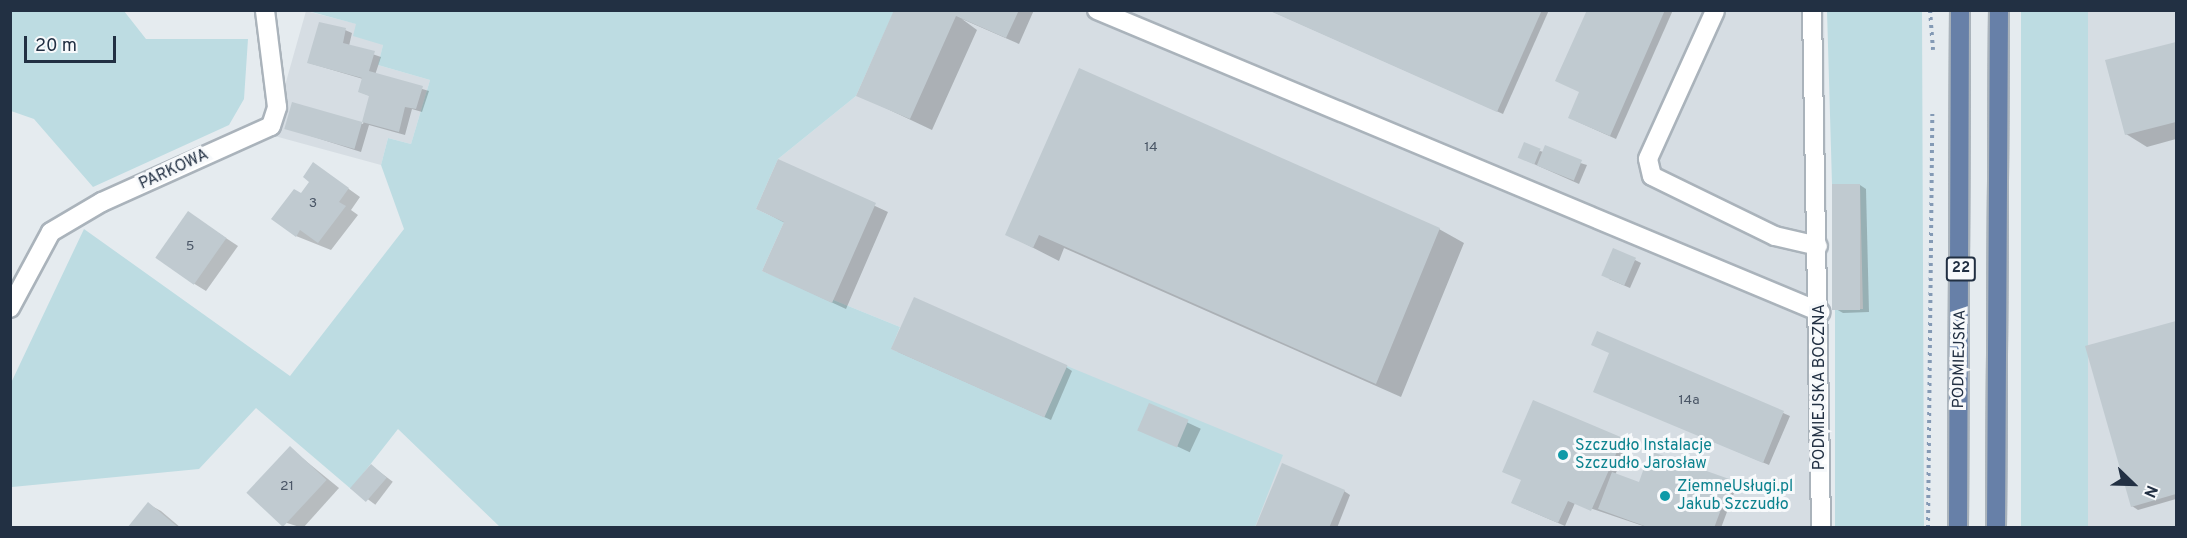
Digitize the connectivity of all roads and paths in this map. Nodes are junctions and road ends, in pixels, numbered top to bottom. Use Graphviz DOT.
graph roads {
  1 [pos="265,10"];
  2 [pos="1097,10"];
  3 [pos="1812,10"];
  4 [pos="1930,10"];
  5 [pos="1960,10"];
  6 [pos="1999,10"];
  7 [pos="1715,11"];
  8 [pos="1933,63"];
  9 [pos="1932,111"];
  10 [pos="1818,246"];
  11 [pos="10,308"];
  12 [pos="1820,312"];
  13 [pos="1821,528"];
  14 [pos="1929,528"];
  15 [pos="1958,528"];
  16 [pos="1996,528"];
  1 -- 11 [label="street, PARKOWA"];
  2 -- 12 [label="street"];
  3 -- 10 [label="street, PODMIEJSKA BOCZNA"];
  4 -- 8 [label="path"];
  5 -- 15 [label="main road, PODMIEJSKA / 22"];
  6 -- 16 [label="main road, 22"];
  7 -- 10 [label="street"];
  9 -- 14 [label="path"];
  10 -- 12 [label="street, PODMIEJSKA BOCZNA"];
  12 -- 13 [label="street, PODMIEJSKA BOCZNA"];
}
